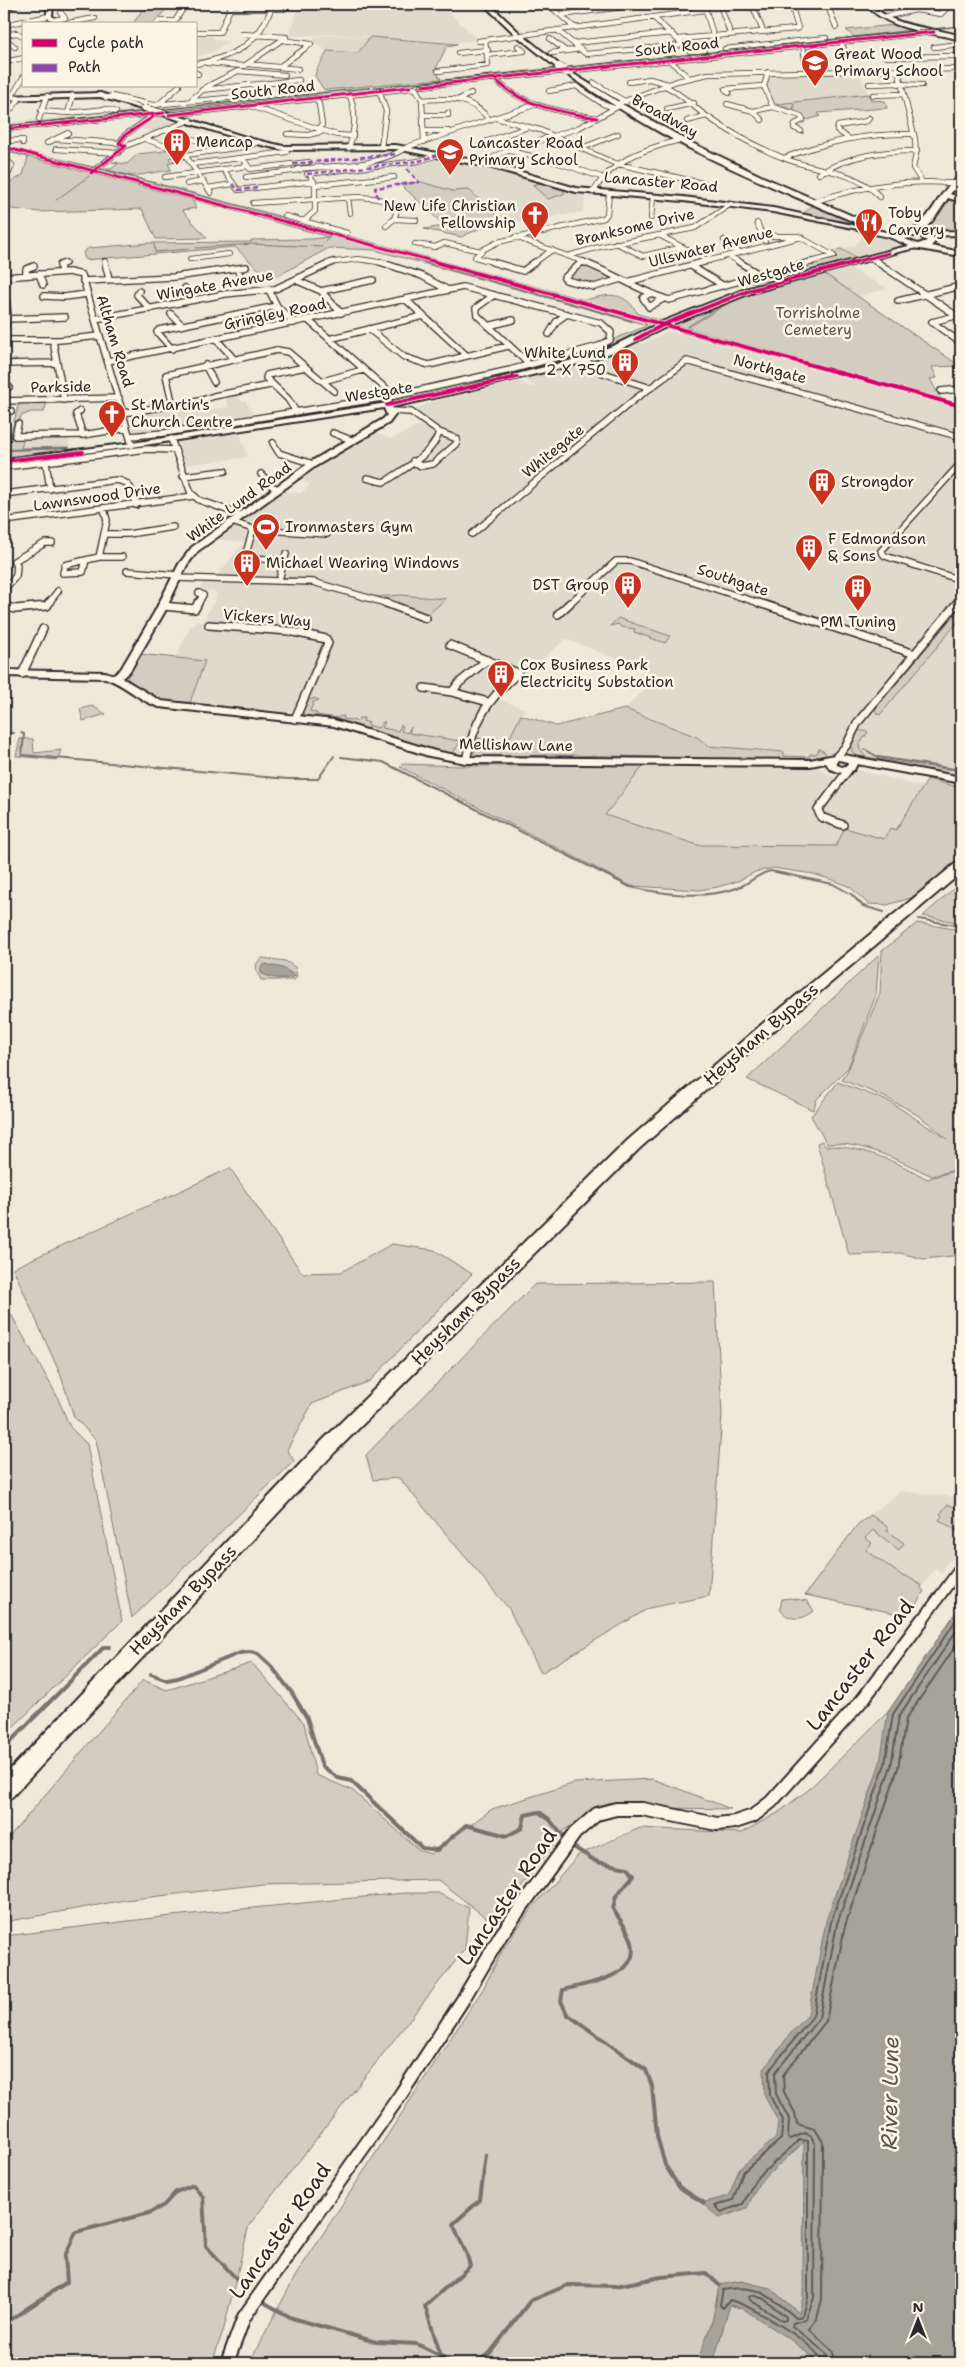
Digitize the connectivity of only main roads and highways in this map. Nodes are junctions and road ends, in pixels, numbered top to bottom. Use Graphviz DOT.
graph roads {
  1 [pos="19,4"];
  2 [pos="50,4"];
  3 [pos="486,4"];
  4 [pos="868,4"];
  5 [pos="4,7"];
  6 [pos="54,20"];
  7 [pos="960,37"];
  8 [pos="105,88"];
  9 [pos="103,96"];
  10 [pos="4,98"];
  11 [pos="961,178"];
  12 [pos="958,183"];
  13 [pos="946,195"];
  14 [pos="961,200"];
  15 [pos="863,226"];
  16 [pos="924,232"];
  17 [pos="910,233"];
  18 [pos="961,233"];
  19 [pos="953,234"];
  20 [pos="900,240"];
  21 [pos="932,241"];
  22 [pos="921,246"];
  23 [pos="949,250"];
  24 [pos="889,253"];
  25 [pos="961,254"];
  26 [pos="397,395"];
  27 [pos="406,402"];
  28 [pos="389,408"];
  29 [pos="4,461"];
  30 [pos="4,673"];
  31 [pos="116,678"];
  32 [pos="947,779"];
  33 [pos="961,780"];
  34 [pos="961,785"];
  35 [pos="961,866"];
  36 [pos="4,1791"];
  1 -- 5 [label="main road"];
  2 -- 6 [label="main road"];
  3 -- 15 [label="main road, Broadway, bridge"];
  4 -- 7 [label="main road"];
  8 -- 9 [label="main road"];
  9 -- 10 [label="main road, Lancaster Road"];
  9 -- 15 [label="main road, Lancaster Road, bridge"];
  11 -- 12 [label="main road"];
  12 -- 13 [label="main road"];
  13 -- 14 [label="main road"];
  13 -- 16 [label="main road"];
  15 -- 17 [label="main road, Lancaster Road"];
  15 -- 20 [label="main road, Lancaster Road"];
  16 -- 17 [label="main road, Lancaster Road"];
  16 -- 19 [label="main road"];
  16 -- 21 [label="main road"];
  17 -- 20 [label="main road"];
  18 -- 19 [label="main road"];
  19 -- 21 [label="main road"];
  20 -- 22 [label="main road, Lancaster Road"];
  20 -- 24 [label="main road"];
  21 -- 22 [label="main road"];
  21 -- 23 [label="main road"];
  22 -- 23 [label="main road, Lancaster Road"];
  22 -- 24 [label="main road, Westgate"];
  23 -- 25 [label="main road"];
  24 -- 27 [label="main road, Westgate"];
  26 -- 27 [label="main road"];
  27 -- 28 [label="main road, Westgate"];
  28 -- 29 [label="main road, Westgate"];
  28 -- 31 [label="main road, White Lund Road"];
  30 -- 31 [label="main road"];
  31 -- 32 [label="main road, Mellishaw Lane"];
  32 -- 33 [label="main road"];
  32 -- 34 [label="main road"];
  35 -- 36 [label="highway, Heysham Bypass"];
}
